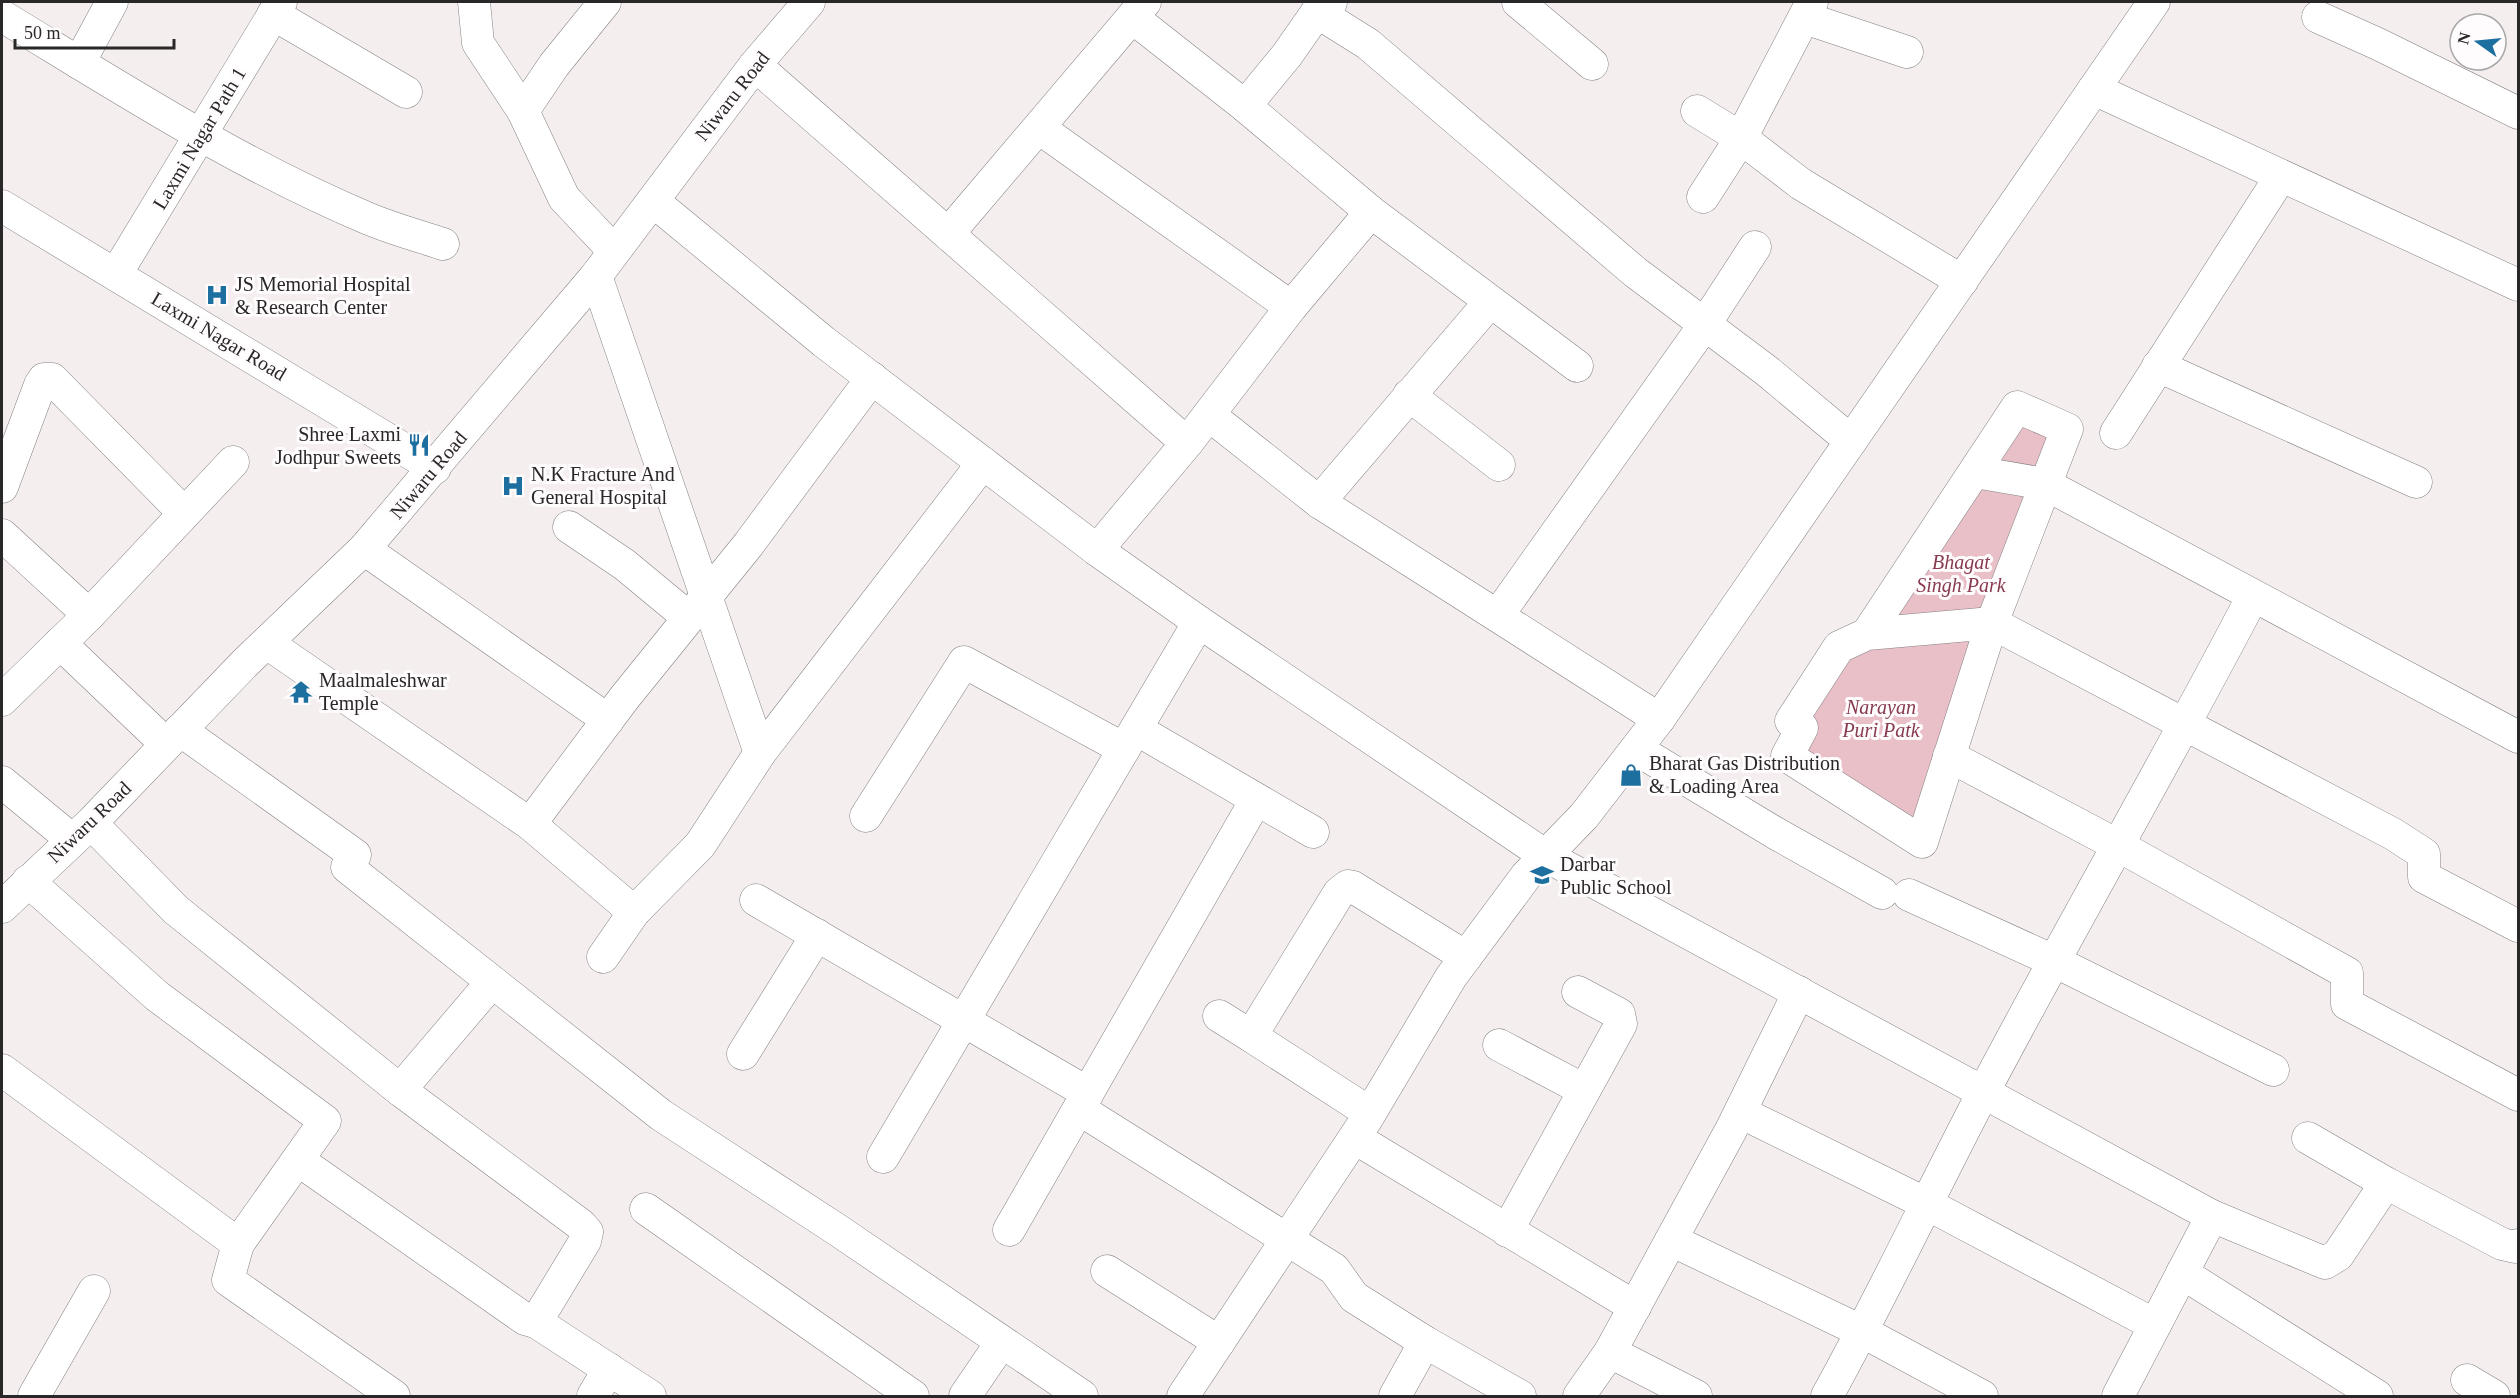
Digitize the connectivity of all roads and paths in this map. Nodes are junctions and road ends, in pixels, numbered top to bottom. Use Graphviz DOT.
graph roads {
  1 [pos="112,2"];
  2 [pos="474,2"];
  3 [pos="605,2"];
  4 [pos="809,2"];
  5 [pos="1518,2"];
  6 [pos="2142,5"];
  7 [pos="1324,7"];
  8 [pos="277,8"];
  9 [pos="1139,10"];
  10 [pos="1809,10"];
  11 [pos="2,16"];
  12 [pos="2318,17"];
  13 [pos="1907,52"];
  14 [pos="79,63"];
  15 [pos="1592,64"];
  16 [pos="755,65"];
  17 [pos="2094,89"];
  18 [pos="406,92"];
  19 [pos="1245,106"];
  20 [pos="524,111"];
  21 [pos="1697,111"];
  22 [pos="2518,113"];
  23 [pos="1039,128"];
  24 [pos="201,135"];
  25 [pos="1741,138"];
  26 [pos="2281,176"];
  27 [pos="1703,197"];
  28 [pos="653,201"];
  29 [pos="2,206"];
  30 [pos="1371,212"];
  31 [pos="948,234"];
  32 [pos="443,244"];
  33 [pos="1755,247"];
  34 [pos="605,263"];
  35 [pos="116,274"];
  36 [pos="1962,281"];
  37 [pos="2518,285"];
  38 [pos="1489,303"];
  39 [pos="1291,307"];
  40 [pos="1705,324"];
  41 [pos="1577,366"];
  42 [pos="2158,366"];
  43 [pos="872,378"];
  44 [pos="1409,395"];
  45 [pos="1209,415"];
  46 [pos="2116,434"];
  47 [pos="1851,441"];
  48 [pos="1187,443"];
  49 [pos="232,462"];
  50 [pos="983,463"];
  51 [pos="1499,465"];
  52 [pos="435,468"];
  53 [pos="1975,472"];
  54 [pos="2416,482"];
  55 [pos="2045,484"];
  56 [pos="2,486"];
  57 [pos="1319,502"];
  58 [pos="184,513"];
  59 [pos="569,527"];
  60 [pos="2,535"];
  61 [pos="364,549"];
  62 [pos="1097,550"];
  63 [pos="2253,596"];
  64 [pos="698,607"];
  65 [pos="89,615"];
  66 [pos="1498,615"];
  67 [pos="1199,622"];
  68 [pos="1992,623"];
  69 [pos="1867,634"];
  70 [pos="60,643"];
  71 [pos="267,643"];
  72 [pos="2,700"];
  73 [pos="1659,719"];
  74 [pos="608,720"];
  75 [pos="2186,724"];
  76 [pos="173,737"];
  77 [pos="2518,737"];
  78 [pos="1130,739"];
  79 [pos="1636,749"];
  80 [pos="760,753"];
  81 [pos="1949,756"];
  82 [pos="2,782"];
  83 [pos="1256,800"];
  84 [pos="866,816"];
  85 [pos="530,824"];
  86 [pos="81,831"];
  87 [pos="1313,832"];
  88 [pos="2119,846"];
  89 [pos="1546,856"];
  90 [pos="28,881"];
  91 [pos="756,900"];
  92 [pos="2,907"];
  93 [pos="634,912"];
  94 [pos="2518,926"];
  95 [pos="817,935"];
  96 [pos="603,957"];
  97 [pos="1466,957"];
  98 [pos="2055,962"];
  99 [pos="492,982"];
  100 [pos="1578,992"];
  101 [pos="1799,992"];
  102 [pos="1219,1016"];
  103 [pos="964,1020"];
  104 [pos="1251,1036"];
  105 [pos="1500,1045"];
  106 [pos="743,1054"];
  107 [pos="2,1070"];
  108 [pos="2273,1070"];
  109 [pos="400,1090"];
  110 [pos="1584,1090"];
  111 [pos="1984,1092"];
  112 [pos="2518,1095"];
  113 [pos="1083,1101"];
  114 [pos="1740,1112"];
  115 [pos="1362,1125"];
  116 [pos="2308,1138"];
  117 [pos="883,1157"];
  118 [pos="298,1160"];
  119 [pos="2386,1183"];
  120 [pos="1927,1204"];
  121 [pos="646,1209"];
  122 [pos="2212,1216"];
  123 [pos="1009,1230"];
  124 [pos="1507,1231"];
  125 [pos="1288,1238"];
  126 [pos="1671,1240"];
  127 [pos="238,1244"];
  128 [pos="2518,1245"];
  129 [pos="1107,1271"];
  130 [pos="2182,1273"];
  131 [pos="93,1291"];
  132 [pos="1635,1307"];
  133 [pos="536,1322"];
  134 [pos="2155,1324"];
  135 [pos="1863,1332"];
  136 [pos="1219,1342"];
  137 [pos="1425,1342"];
  138 [pos="1001,1343"];
  139 [pos="1610,1352"];
  140 [pos="609,1370"];
  141 [pos="2467,1380"];
  142 [pos="34,1396"];
  143 [pos="394,1396"];
  144 [pos="593,1396"];
  145 [pos="650,1396"];
  146 [pos="913,1396"];
  147 [pos="965,1396"];
  148 [pos="1082,1396"];
  149 [pos="1184,1396"];
  150 [pos="1395,1396"];
  151 [pos="1520,1396"];
  152 [pos="1579,1396"];
  153 [pos="1696,1396"];
  154 [pos="1827,1396"];
  155 [pos="1982,1396"];
  156 [pos="2118,1396"];
  157 [pos="2377,1396"];
  158 [pos="2494,1396"];
  1 -- 14 [label="street"];
  2 -- 20 [label="street"];
  3 -- 20 [label="street"];
  4 -- 16 [label="street, Niwaru Road"];
  5 -- 15 [label="street"];
  6 -- 17 [label="street"];
  7 -- 19 [label="street"];
  7 -- 40 [label="street"];
  8 -- 18 [label="street"];
  8 -- 24 [label="street, Laxmi Nagar Path 1"];
  9 -- 19 [label="street"];
  9 -- 23 [label="street"];
  10 -- 13 [label="street"];
  10 -- 25 [label="street"];
  11 -- 14 [label="street"];
  12 -- 22 [label="street"];
  14 -- 24 [label="street"];
  16 -- 28 [label="street, Niwaru Road"];
  16 -- 31 [label="street"];
  17 -- 26 [label="street"];
  17 -- 36 [label="street"];
  19 -- 30 [label="street"];
  20 -- 34 [label="street"];
  21 -- 25 [label="street"];
  23 -- 31 [label="street"];
  23 -- 39 [label="street"];
  24 -- 32 [label="street"];
  24 -- 35 [label="street, Laxmi Nagar Path 1"];
  25 -- 27 [label="street"];
  25 -- 36 [label="street"];
  26 -- 37 [label="street"];
  26 -- 42 [label="street"];
  28 -- 34 [label="street, Niwaru Road"];
  28 -- 43 [label="street"];
  29 -- 35 [label="street, Laxmi Nagar Road"];
  30 -- 38 [label="street"];
  30 -- 39 [label="street"];
  31 -- 48 [label="street"];
  33 -- 40 [label="street"];
  34 -- 52 [label="street, Niwaru Road"];
  34 -- 64 [label="street"];
  35 -- 52 [label="street, Laxmi Nagar Road"];
  36 -- 47 [label="street"];
  38 -- 41 [label="street"];
  38 -- 44 [label="street"];
  39 -- 45 [label="street"];
  40 -- 47 [label="street"];
  40 -- 66 [label="street"];
  42 -- 46 [label="street"];
  42 -- 54 [label="street"];
  43 -- 50 [label="street"];
  43 -- 64 [label="street"];
  44 -- 51 [label="street"];
  44 -- 57 [label="street"];
  45 -- 48 [label="street"];
  45 -- 57 [label="street"];
  47 -- 73 [label="street"];
  48 -- 62 [label="street"];
  49 -- 58 [label="street"];
  50 -- 62 [label="street"];
  50 -- 80 [label="street"];
  52 -- 61 [label="street, Niwaru Road"];
  53 -- 55 [label="street"];
  53 -- 55 [label="street"];
  53 -- 69 [label="street"];
  55 -- 63 [label="street"];
  55 -- 68 [label="street"];
  56 -- 58 [label="street"];
  57 -- 66 [label="street"];
  58 -- 65 [label="street"];
  59 -- 64 [label="street"];
  60 -- 65 [label="street"];
  61 -- 71 [label="street, Niwaru Road"];
  61 -- 74 [label="street"];
  62 -- 67 [label="street"];
  63 -- 75 [label="street"];
  63 -- 77 [label="street"];
  64 -- 74 [label="street"];
  64 -- 80 [label="street"];
  65 -- 70 [label="street"];
  66 -- 73 [label="street"];
  67 -- 78 [label="street"];
  67 -- 89 [label="street"];
  68 -- 69 [label="street"];
  68 -- 75 [label="street"];
  68 -- 81 [label="street"];
  69 -- 81 [label="street"];
  70 -- 72 [label="street"];
  70 -- 76 [label="street"];
  71 -- 76 [label="street, Niwaru Road"];
  71 -- 85 [label="street"];
  73 -- 79 [label="street"];
  74 -- 85 [label="street"];
  75 -- 88 [label="street"];
  75 -- 94 [label="street"];
  76 -- 86 [label="street, Niwaru Road"];
  76 -- 99 [label="street"];
  78 -- 83 [label="street"];
  78 -- 84 [label="street"];
  78 -- 103 [label="street"];
  79 -- 89 [label="street"];
  79 -- 98 [label="street"];
  80 -- 93 [label="street"];
  81 -- 88 [label="street"];
  82 -- 86 [label="street"];
  83 -- 87 [label="street"];
  83 -- 113 [label="street"];
  85 -- 93 [label="street"];
  86 -- 90 [label="street, Niwaru Road"];
  86 -- 109 [label="street"];
  88 -- 98 [label="street"];
  88 -- 112 [label="street"];
  89 -- 97 [label="street"];
  89 -- 101 [label="street"];
  90 -- 92 [label="street, Niwaru Road"];
  90 -- 118 [label="street"];
  91 -- 95 [label="street"];
  93 -- 96 [label="street"];
  95 -- 103 [label="street"];
  95 -- 106 [label="street"];
  97 -- 104 [label="street"];
  97 -- 115 [label="street"];
  98 -- 108 [label="street"];
  98 -- 111 [label="street"];
  99 -- 109 [label="street"];
  99 -- 138 [label="street"];
  100 -- 110 [label="street"];
  101 -- 111 [label="street"];
  101 -- 114 [label="street"];
  102 -- 104 [label="street"];
  103 -- 113 [label="street"];
  103 -- 117 [label="street"];
  104 -- 115 [label="street"];
  105 -- 110 [label="street"];
  107 -- 127 [label="street"];
  109 -- 133 [label="street"];
  110 -- 124 [label="street"];
  111 -- 120 [label="street"];
  111 -- 122 [label="street"];
  113 -- 123 [label="street"];
  113 -- 125 [label="street"];
  114 -- 120 [label="street"];
  114 -- 126 [label="street"];
  115 -- 124 [label="street"];
  115 -- 125 [label="street"];
  116 -- 119 [label="street"];
  118 -- 127 [label="street"];
  118 -- 133 [label="street"];
  119 -- 122 [label="street"];
  119 -- 128 [label="street"];
  120 -- 134 [label="street"];
  120 -- 135 [label="street"];
  121 -- 146 [label="street"];
  122 -- 130 [label="street"];
  124 -- 132 [label="street"];
  125 -- 136 [label="street"];
  125 -- 137 [label="street"];
  126 -- 132 [label="street"];
  126 -- 135 [label="street"];
  127 -- 143 [label="street"];
  129 -- 136 [label="street"];
  130 -- 134 [label="street"];
  130 -- 157 [label="street"];
  131 -- 142 [label="street"];
  132 -- 139 [label="street"];
  133 -- 140 [label="street"];
  134 -- 156 [label="street"];
  135 -- 154 [label="street"];
  135 -- 155 [label="street"];
  136 -- 149 [label="street"];
  137 -- 150 [label="street"];
  137 -- 151 [label="street"];
  138 -- 147 [label="street"];
  138 -- 148 [label="street"];
  139 -- 152 [label="street"];
  139 -- 153 [label="street"];
  140 -- 144 [label="street"];
  140 -- 145 [label="street"];
  141 -- 158 [label="street"];
}
